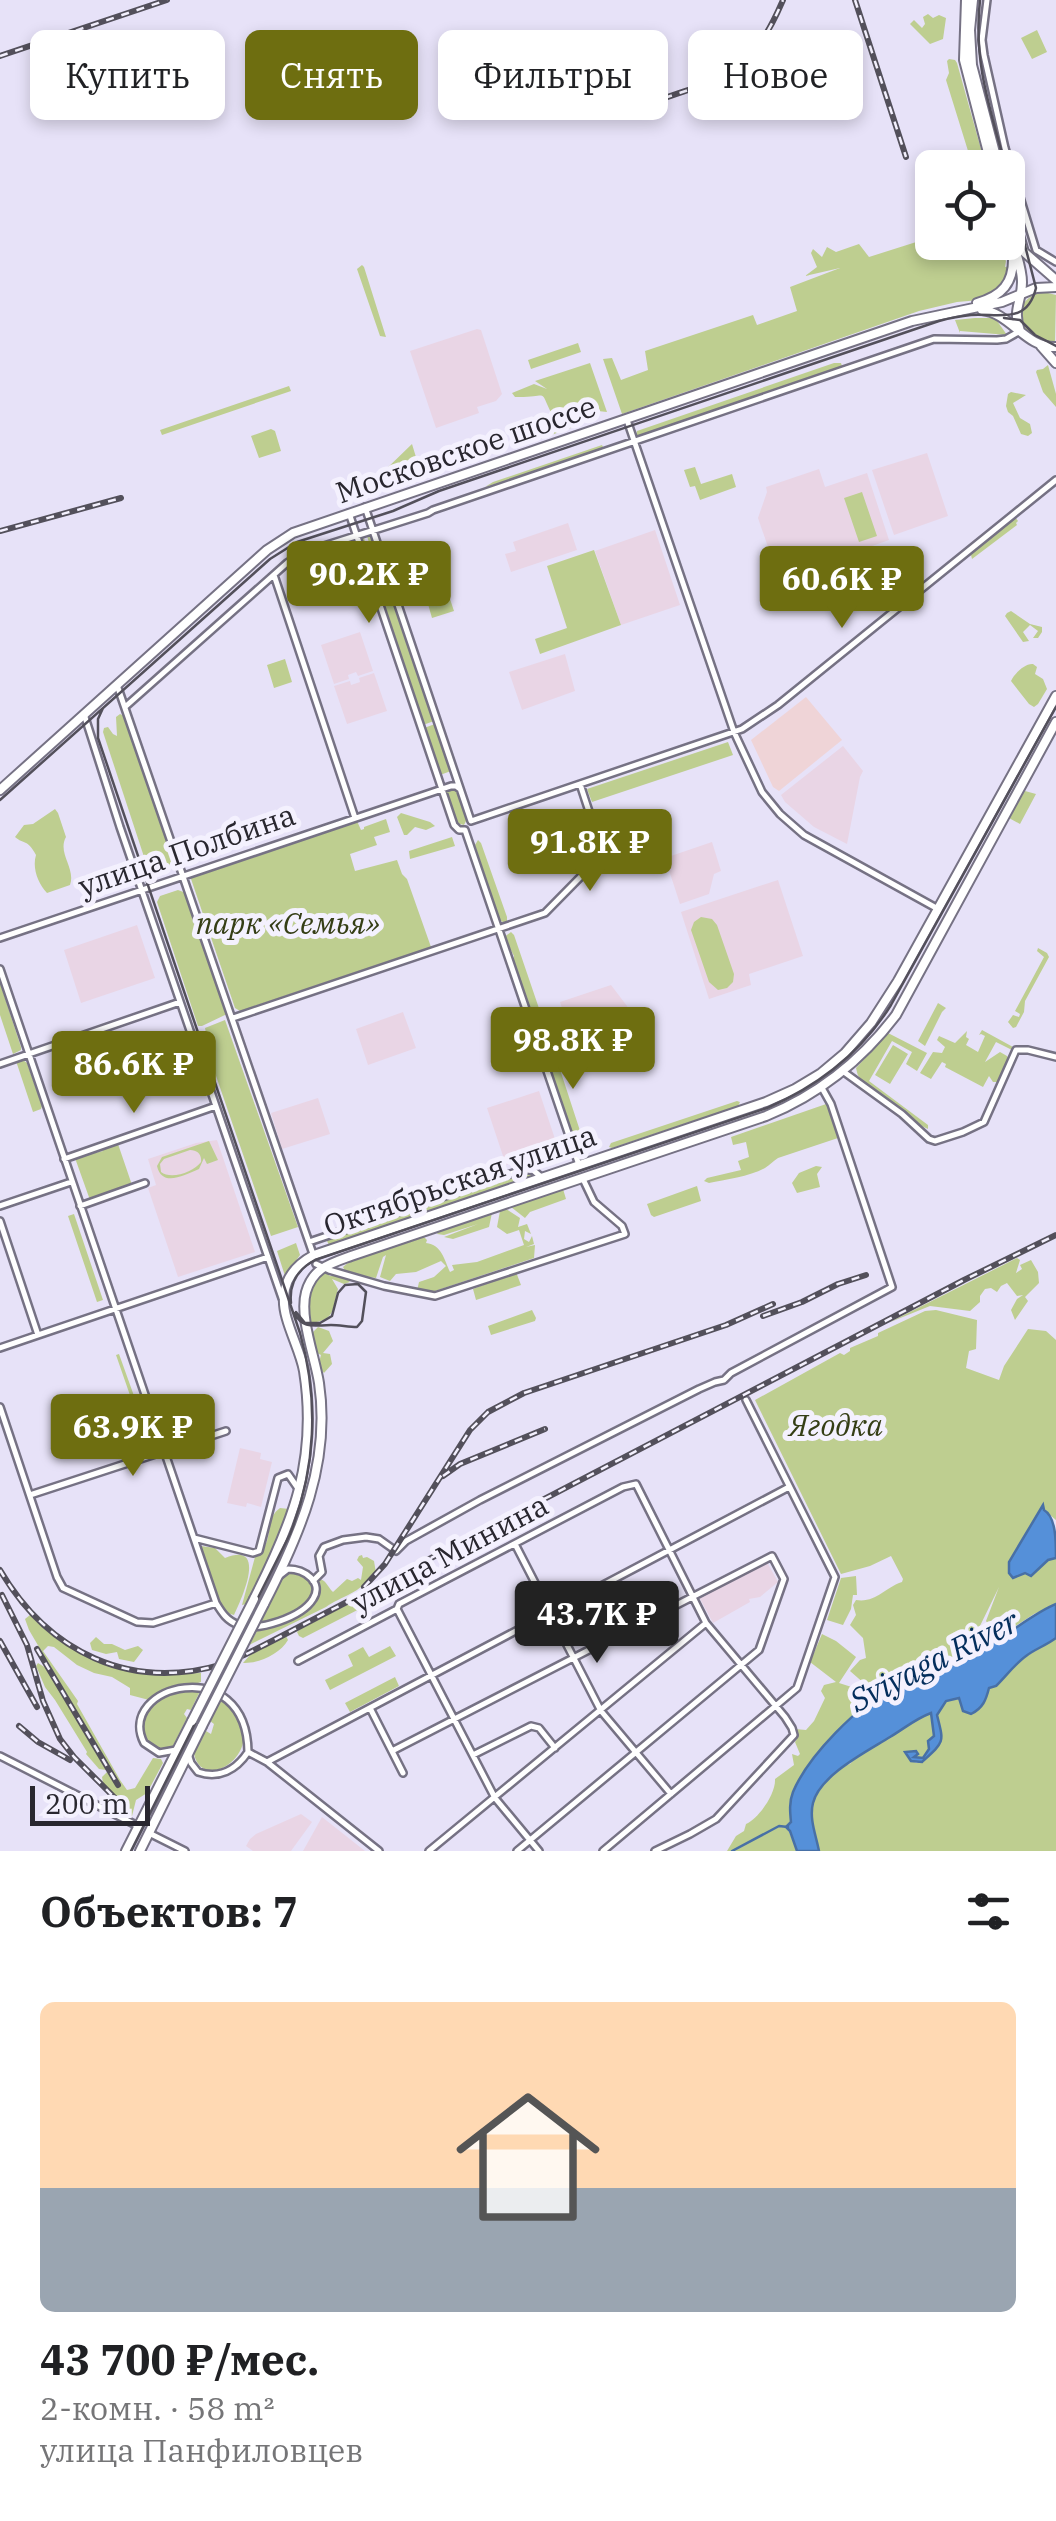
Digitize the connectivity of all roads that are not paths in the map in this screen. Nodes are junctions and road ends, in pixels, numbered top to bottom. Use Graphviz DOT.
graph roads {
  1 [pos="970,0"];
  2 [pos="987,0"];
  3 [pos="987,150"];
  4 [pos="994,150"];
  5 [pos="1025,253"];
  6 [pos="1012,260"];
  7 [pos="1017,260"];
  8 [pos="1056,262"];
  9 [pos="1056,284"];
  10 [pos="1021,294"];
  11 [pos="968,308"];
  12 [pos="955,310"];
  13 [pos="1020,331"];
  14 [pos="1040,346"];
  15 [pos="1056,347"];
  16 [pos="1056,363"];
  17 [pos="628,420"];
  18 [pos="635,441"];
  19 [pos="1056,480"];
  20 [pos="365,507"];
  21 [pos="349,513"];
  22 [pos="372,529"];
  23 [pos="357,534"];
  24 [pos="274,574"];
  25 [pos="392,591"];
  26 [pos="378,596"];
  27 [pos="117,685"];
  28 [pos="1056,696"];
  29 [pos="125,707"];
  30 [pos="84,714"];
  31 [pos="1056,722"];
  32 [pos="734,732"];
  33 [pos="580,784"];
  34 [pos="442,789"];
  35 [pos="0,790"];
  36 [pos="460,790"];
  37 [pos="356,818"];
  38 [pos="470,821"];
  39 [pos="466,830"];
  40 [pos="184,875"];
  41 [pos="142,890"];
  42 [pos="938,909"];
  43 [pos="951,916"];
  44 [pos="498,928"];
  45 [pos="0,938"];
  46 [pos="0,969"];
  47 [pos="180,1002"];
  48 [pos="233,1018"];
  49 [pos="28,1054"];
  50 [pos="1056,1057"];
  51 [pos="0,1064"];
  52 [pos="844,1072"];
  53 [pos="822,1088"];
  54 [pos="216,1106"];
  55 [pos="64,1159"];
  56 [pos="579,1164"];
  57 [pos="582,1176"];
  58 [pos="541,1178"];
  59 [pos="72,1182"];
  60 [pos="145,1183"];
  61 [pos="0,1206"];
  62 [pos="80,1206"];
  63 [pos="0,1222"];
  64 [pos="309,1242"];
  65 [pos="268,1257"];
  66 [pos="319,1261"];
  67 [pos="284,1305"];
  68 [pos="115,1309"];
  69 [pos="38,1336"];
  70 [pos="0,1348"];
  71 [pos="746,1400"];
  72 [pos="0,1407"];
  73 [pos="226,1431"];
  74 [pos="164,1450"];
  75 [pos="790,1488"];
  76 [pos="299,1492"];
  77 [pos="30,1495"];
  78 [pos="194,1538"];
  79 [pos="515,1542"];
  80 [pos="670,1550"];
  81 [pos="278,1578"];
  82 [pos="313,1580"];
  83 [pos="692,1595"];
  84 [pos="216,1603"];
  85 [pos="397,1608"];
  86 [pos="551,1613"];
  87 [pos="706,1623"];
  88 [pos="573,1656"];
  89 [pos="298,1661"];
  90 [pos="741,1665"];
  91 [pos="432,1676"];
  92 [pos="370,1708"];
  93 [pos="776,1708"];
  94 [pos="601,1710"];
  95 [pos="454,1718"];
  96 [pos="178,1748"];
  97 [pos="555,1748"];
  98 [pos="392,1750"];
  99 [pos="248,1752"];
  100 [pos="636,1752"];
  101 [pos="188,1754"];
  102 [pos="473,1755"];
  103 [pos="0,1756"];
  104 [pos="267,1762"];
  105 [pos="403,1773"];
  106 [pos="672,1794"];
  107 [pos="495,1798"];
  108 [pos="138,1826"];
  109 [pos="149,1833"];
  110 [pos="530,1840"];
  111 [pos="126,1851"];
  112 [pos="140,1851"];
  113 [pos="185,1851"];
  114 [pos="378,1851"];
  115 [pos="429,1851"];
  116 [pos="517,1851"];
  117 [pos="539,1851"];
  118 [pos="603,1851"];
  119 [pos="655,1851"];
  1 -- 3 [label="main road"];
  1 -- 4 [label="main road"];
  2 -- 8 [label="street"];
  5 -- 9 [label="main road"];
  6 -- 12 [label="main road"];
  7 -- 10 [label="main road"];
  9 -- 10 [label="main road, Московское шоссе"];
  10 -- 11 [label="main road, Московское шоссе"];
  10 -- 13 [label="main road"];
  11 -- 12 [label="main road, Московское шоссе"];
  11 -- 13 [label="main road"];
  12 -- 17 [label="main road, Московское шоссе"];
  13 -- 14 [label="main road"];
  13 -- 18 [label="street"];
  14 -- 15 [label="main road"];
  14 -- 16 [label="main road"];
  17 -- 18 [label="street"];
  17 -- 20 [label="main road, Московское шоссе"];
  18 -- 22 [label="street"];
  18 -- 32 [label="street"];
  19 -- 32 [label="street"];
  20 -- 21 [label="main road, Московское шоссе"];
  20 -- 22 [label="street"];
  21 -- 23 [label="street"];
  21 -- 27 [label="main road, Московское шоссе"];
  22 -- 23 [label="street"];
  22 -- 25 [label="street"];
  23 -- 24 [label="street"];
  23 -- 26 [label="street"];
  24 -- 29 [label="street"];
  24 -- 37 [label="street"];
  25 -- 26 [label="street"];
  25 -- 36 [label="street"];
  26 -- 34 [label="street"];
  27 -- 29 [label="street"];
  27 -- 30 [label="main road, Московское шоссе"];
  28 -- 42 [label="main road, Октябрьская улица"];
  29 -- 40 [label="street"];
  30 -- 35 [label="main road, Московское шоссе"];
  30 -- 41 [label="street"];
  31 -- 43 [label="main road, Октябрьская улица"];
  32 -- 33 [label="street"];
  32 -- 42 [label="street"];
  33 -- 38 [label="street"];
  33 -- 44 [label="street"];
  34 -- 36 [label="street"];
  34 -- 37 [label="street, улица Полбина"];
  34 -- 39 [label="street"];
  36 -- 38 [label="street"];
  37 -- 40 [label="street, улица Полбина"];
  38 -- 39 [label="street"];
  39 -- 44 [label="street"];
  40 -- 41 [label="street, улица Полбина"];
  40 -- 48 [label="street"];
  41 -- 45 [label="street, улица Полбина"];
  41 -- 47 [label="street"];
  42 -- 43 [label="main road"];
  42 -- 56 [label="main road, Октябрьская улица"];
  43 -- 52 [label="main road, Октябрьская улица"];
  44 -- 48 [label="street"];
  44 -- 56 [label="street"];
  46 -- 49 [label="street"];
  47 -- 49 [label="street"];
  47 -- 54 [label="street"];
  48 -- 64 [label="street"];
  49 -- 51 [label="street"];
  49 -- 55 [label="street"];
  50 -- 52 [label="street"];
  52 -- 53 [label="main road, Октябрьская улица"];
  53 -- 57 [label="main road, Октябрьская улица"];
  53 -- 82 [label="street"];
  54 -- 55 [label="street"];
  54 -- 65 [label="street"];
  55 -- 59 [label="street"];
  56 -- 57 [label="main road"];
  56 -- 58 [label="main road, Октябрьская улица"];
  57 -- 66 [label="main road, Октябрьская улица"];
  57 -- 66 [label="street"];
  58 -- 64 [label="street"];
  58 -- 66 [label="main road, Октябрьская улица"];
  59 -- 61 [label="street"];
  59 -- 62 [label="street"];
  60 -- 62 [label="street"];
  62 -- 68 [label="street"];
  63 -- 69 [label="street"];
  64 -- 66 [label="street"];
  65 -- 67 [label="street"];
  65 -- 68 [label="street"];
  66 -- 67 [label="main road, Октябрьская улица"];
  66 -- 81 [label="main road, Октябрьская улица"];
  67 -- 76 [label="main road"];
  68 -- 69 [label="street"];
  68 -- 74 [label="street"];
  69 -- 70 [label="street"];
  71 -- 75 [label="street"];
  72 -- 77 [label="street"];
  73 -- 74 [label="street"];
  74 -- 77 [label="street"];
  74 -- 78 [label="street"];
  75 -- 80 [label="street"];
  75 -- 93 [label="street"];
  76 -- 78 [label="street"];
  76 -- 96 [label="main road, bridge"];
  77 -- 84 [label="street"];
  78 -- 84 [label="street"];
  79 -- 80 [label="street, улица Минина"];
  79 -- 85 [label="street, улица Минина"];
  79 -- 86 [label="street"];
  80 -- 83 [label="street"];
  80 -- 86 [label="street"];
  81 -- 82 [label="street"];
  81 -- 101 [label="main road, bridge"];
  82 -- 84 [label="street"];
  83 -- 87 [label="street"];
  83 -- 88 [label="street"];
  83 -- 90 [label="street"];
  85 -- 89 [label="street, улица Минина"];
  85 -- 91 [label="street"];
  86 -- 88 [label="street"];
  86 -- 91 [label="street"];
  87 -- 90 [label="street"];
  87 -- 94 [label="street"];
  88 -- 94 [label="street"];
  88 -- 95 [label="street"];
  90 -- 93 [label="street"];
  90 -- 100 [label="street"];
  91 -- 92 [label="street"];
  91 -- 95 [label="street"];
  92 -- 98 [label="street"];
  92 -- 104 [label="street"];
  93 -- 106 [label="street"];
  93 -- 119 [label="street"];
  94 -- 97 [label="street"];
  94 -- 100 [label="street"];
  95 -- 98 [label="street"];
  95 -- 102 [label="street"];
  96 -- 99 [label="street"];
  96 -- 108 [label="main road"];
  97 -- 102 [label="street"];
  97 -- 107 [label="street"];
  98 -- 105 [label="street"];
  99 -- 101 [label="street"];
  99 -- 104 [label="street"];
  100 -- 106 [label="street"];
  100 -- 110 [label="street"];
  101 -- 109 [label="main road"];
  102 -- 107 [label="street"];
  103 -- 108 [label="street"];
  104 -- 114 [label="street"];
  106 -- 118 [label="street"];
  107 -- 110 [label="street"];
  107 -- 115 [label="street"];
  108 -- 111 [label="main road"];
  109 -- 112 [label="main road"];
  109 -- 113 [label="street"];
  110 -- 116 [label="street"];
  110 -- 117 [label="street"];
}
